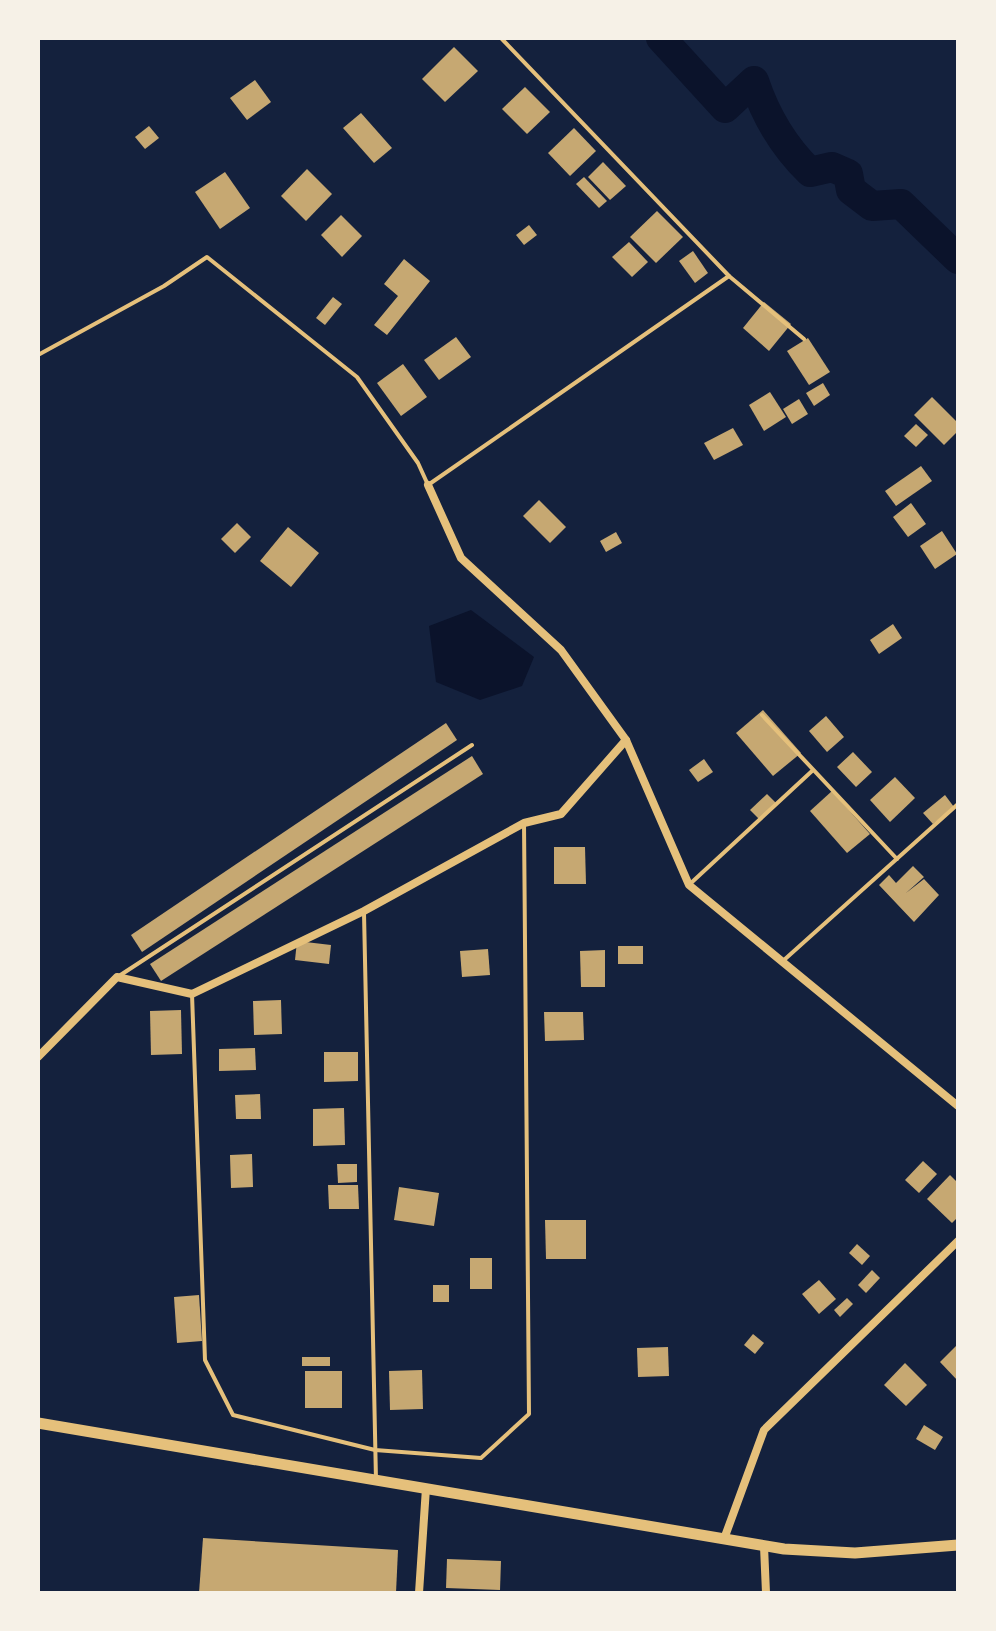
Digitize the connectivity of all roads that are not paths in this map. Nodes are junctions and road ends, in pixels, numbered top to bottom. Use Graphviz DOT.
graph roads {
  1 [pos="501,38"];
  2 [pos="729,276"];
  3 [pos="804,339"];
  4 [pos="38,355"];
  5 [pos="428,485"];
  6 [pos="762,715"];
  7 [pos="626,740"];
  8 [pos="472,745"];
  9 [pos="812,771"];
  10 [pos="958,804"];
  11 [pos="524,823"];
  12 [pos="897,859"];
  13 [pos="689,885"];
  14 [pos="364,911"];
  15 [pos="784,960"];
  16 [pos="117,977"];
  17 [pos="192,994"];
  18 [pos="38,1057"];
  19 [pos="958,1106"];
  20 [pos="958,1241"];
  21 [pos="38,1423"];
  22 [pos="375,1450"];
  23 [pos="376,1482"];
  24 [pos="426,1488"];
  25 [pos="724,1539"];
  26 [pos="958,1545"];
  27 [pos="764,1546"];
  28 [pos="419,1593"];
  29 [pos="766,1593"];
  1 -- 2 [label="lane"];
  2 -- 3 [label="lane"];
  2 -- 5 [label="lane"];
  4 -- 5 [label="lane"];
  5 -- 7 [label="street"];
  6 -- 9 [label="lane"];
  7 -- 11 [label="street"];
  7 -- 13 [label="street"];
  8 -- 16 [label="lane"];
  9 -- 12 [label="lane"];
  9 -- 13 [label="lane"];
  10 -- 12 [label="lane"];
  11 -- 14 [label="street"];
  11 -- 22 [label="lane"];
  12 -- 15 [label="lane"];
  13 -- 15 [label="street"];
  14 -- 17 [label="street"];
  14 -- 22 [label="lane"];
  15 -- 19 [label="street"];
  16 -- 17 [label="street"];
  16 -- 18 [label="street"];
  17 -- 22 [label="lane"];
  20 -- 25 [label="street"];
  21 -- 23 [label="main road"];
  22 -- 23 [label="lane"];
  23 -- 24 [label="main road"];
  24 -- 25 [label="main road"];
  24 -- 28 [label="street"];
  25 -- 27 [label="main road"];
  26 -- 27 [label="main road"];
  27 -- 29 [label="street"];
}
